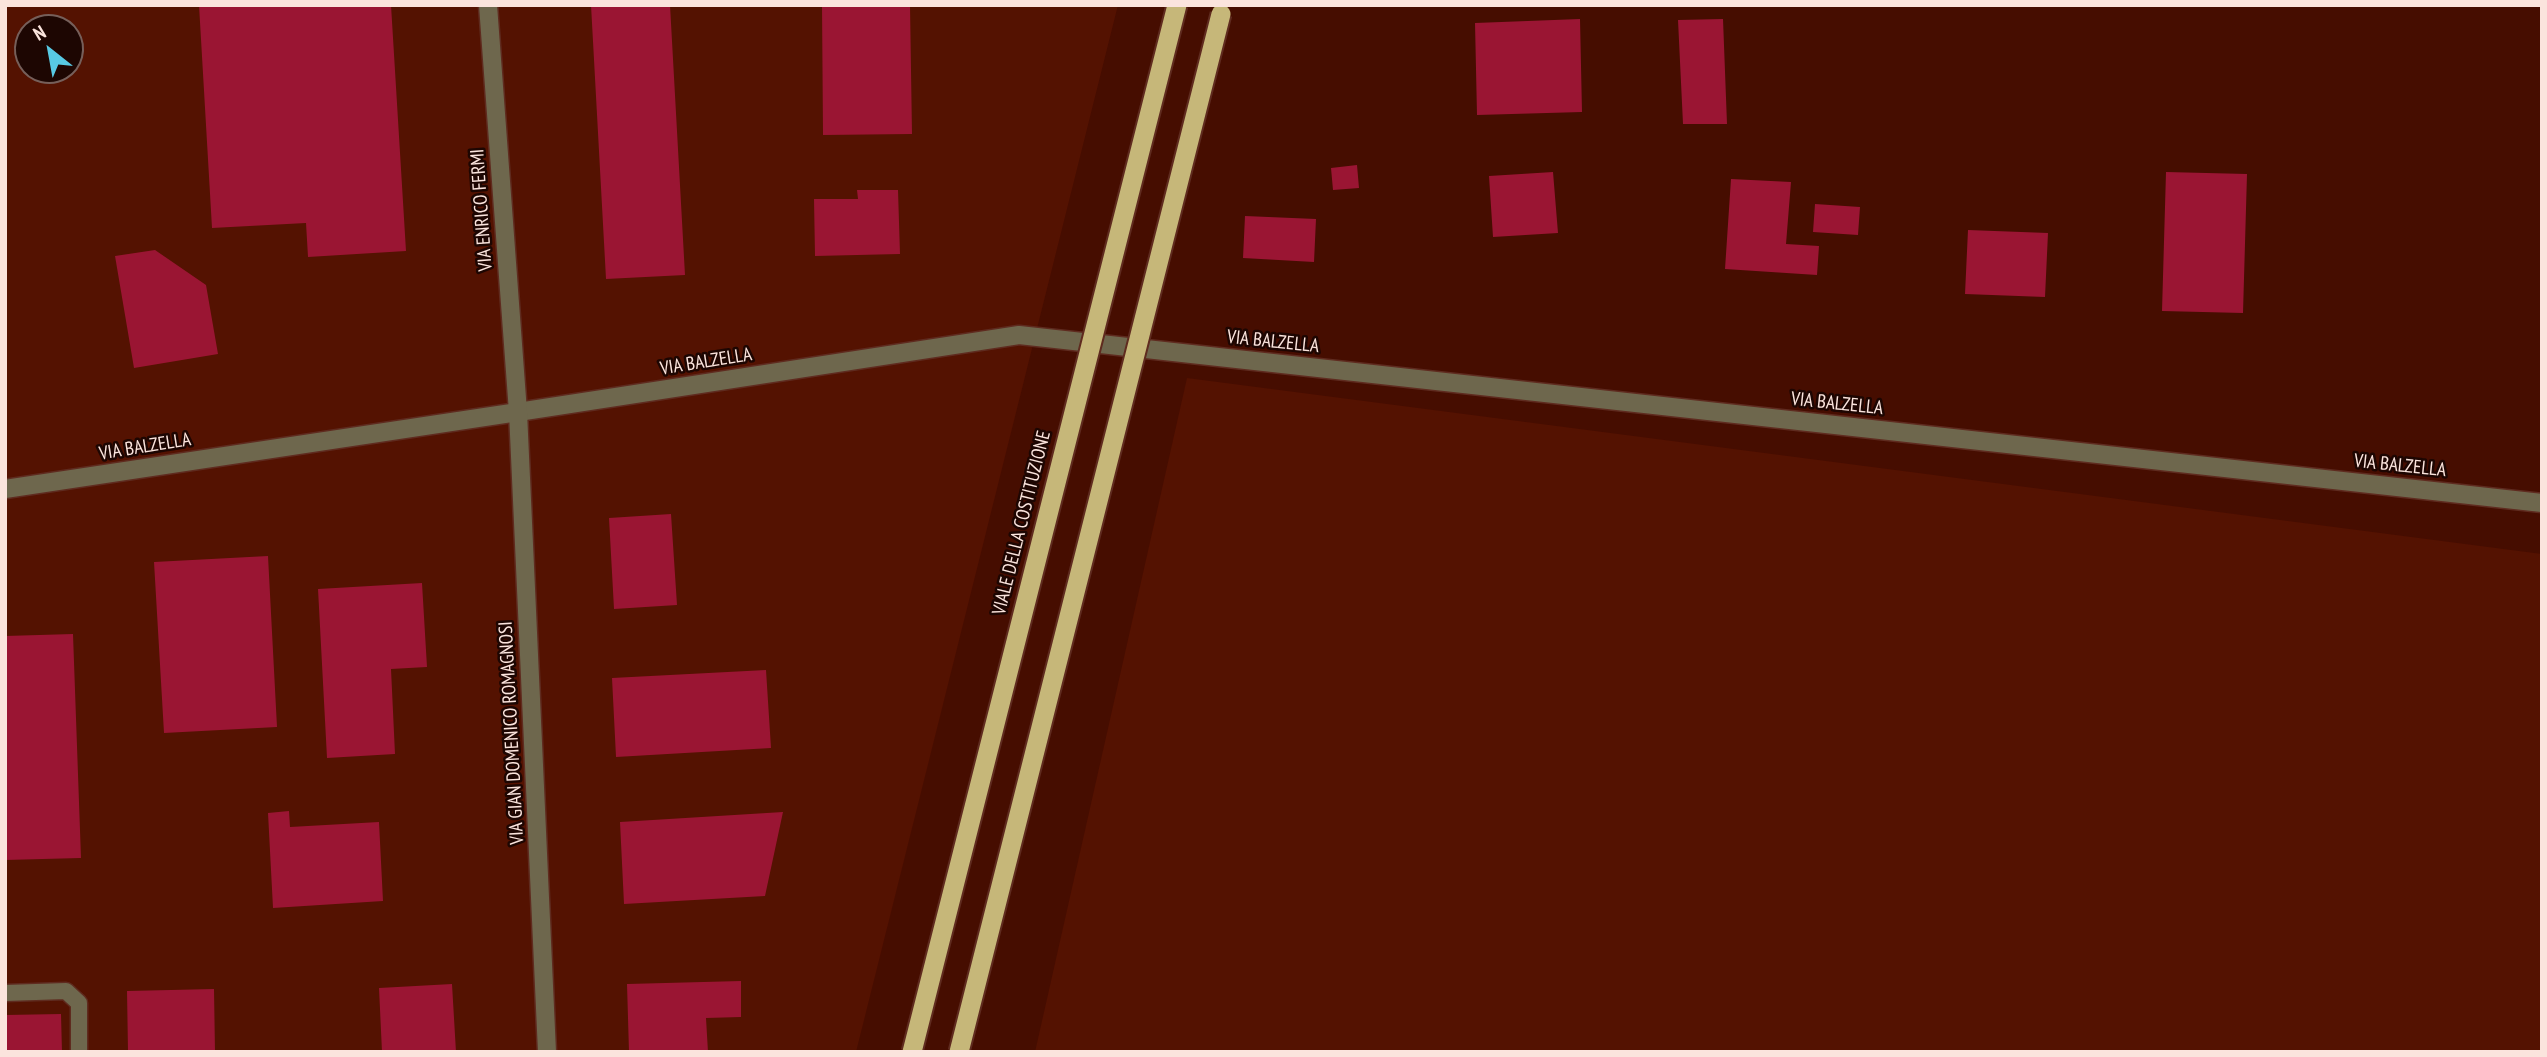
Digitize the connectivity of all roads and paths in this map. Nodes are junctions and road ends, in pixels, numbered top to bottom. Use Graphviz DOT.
graph roads {
  1 [pos="488,5"];
  2 [pos="1177,5"];
  3 [pos="1221,15"];
  4 [pos="518,412"];
  5 [pos="5,489"];
  6 [pos="2542,503"];
  7 [pos="5,993"];
  8 [pos="79,1052"];
  9 [pos="547,1052"];
  10 [pos="912,1052"];
  11 [pos="960,1052"];
  1 -- 4 [label="street, VIA ENRICO FERMI"];
  2 -- 10 [label="highway, VIALE DELLA COSTITUZIONE, bridge"];
  3 -- 11 [label="highway, bridge"];
  4 -- 5 [label="street, VIA BALZELLA"];
  4 -- 6 [label="street, VIA BALZELLA"];
  4 -- 9 [label="street, VIA GIAN DOMENICO ROMAGNOSI"];
  7 -- 8 [label="lane"];
}
